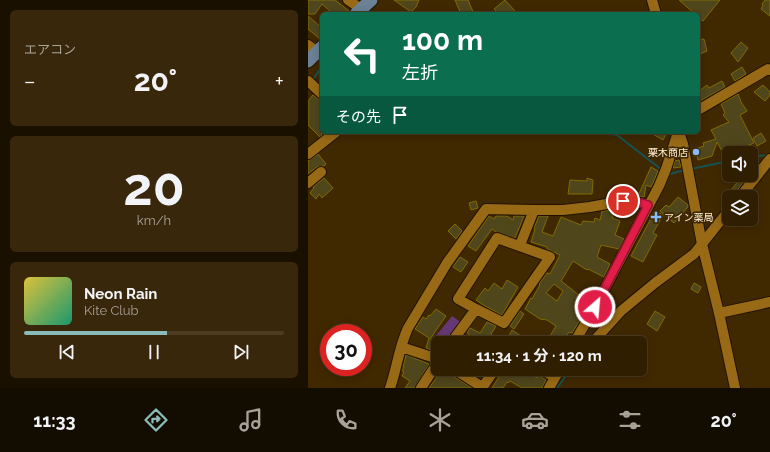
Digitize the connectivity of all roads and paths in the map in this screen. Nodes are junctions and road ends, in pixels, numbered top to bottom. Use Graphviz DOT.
graph roads {
  1 [pos="348,0"];
  2 [pos="371,0"];
  3 [pos="359,12"];
  4 [pos="316,48"];
  5 [pos="308,62"];
  6 [pos="770,70"];
  7 [pos="310,83"];
  8 [pos="320,92"];
  9 [pos="700,109"];
  10 [pos="333,134"];
  11 [pos="677,134"];
  12 [pos="679,134"];
  13 [pos="308,154"];
  14 [pos="770,159"];
  15 [pos="321,172"];
  16 [pos="308,183"];
  17 [pos="746,190"];
  18 [pos="648,205"];
  19 [pos="534,210"];
  20 [pos="722,219"];
  21 [pos="702,244"];
  22 [pos="520,245"];
  23 [pos="770,302"];
  24 [pos="476,309"];
  25 [pos="719,313"];
  26 [pos="457,336"];
  27 [pos="578,336"];
  28 [pos="598,336"];
  29 [pos="401,347"];
  30 [pos="431,358"];
  31 [pos="431,372"];
  32 [pos="464,376"];
  33 [pos="490,376"];
  34 [pos="555,376"];
  35 [pos="390,388"];
  36 [pos="421,388"];
  37 [pos="482,388"];
  38 [pos="549,388"];
  39 [pos="735,388"];
  1 -- 3 [label="street"];
  2 -- 3 [label="main road"];
  4 -- 5 [label="main road"];
  6 -- 9 [label="street"];
  7 -- 8 [label="street"];
  10 -- 13 [label="street"];
  11 -- 18 [label="street"];
  12 -- 21 [label="street"];
  14 -- 17 [label="street"];
  15 -- 16 [label="street"];
  18 -- 19 [label="street"];
  18 -- 27 [label="street"];
  19 -- 22 [label="street"];
  19 -- 29 [label="street"];
  20 -- 21 [label="street"];
  21 -- 25 [label="street"];
  21 -- 28 [label="street"];
  22 -- 24 [label="street"];
  22 -- 24 [label="street"];
  23 -- 25 [label="street"];
  24 -- 26 [label="street"];
  25 -- 39 [label="street"];
  29 -- 30 [label="street"];
  29 -- 35 [label="street"];
  31 -- 36 [label="street"];
  32 -- 37 [label="street"];
  33 -- 37 [label="street"];
  34 -- 38 [label="street"];
}
